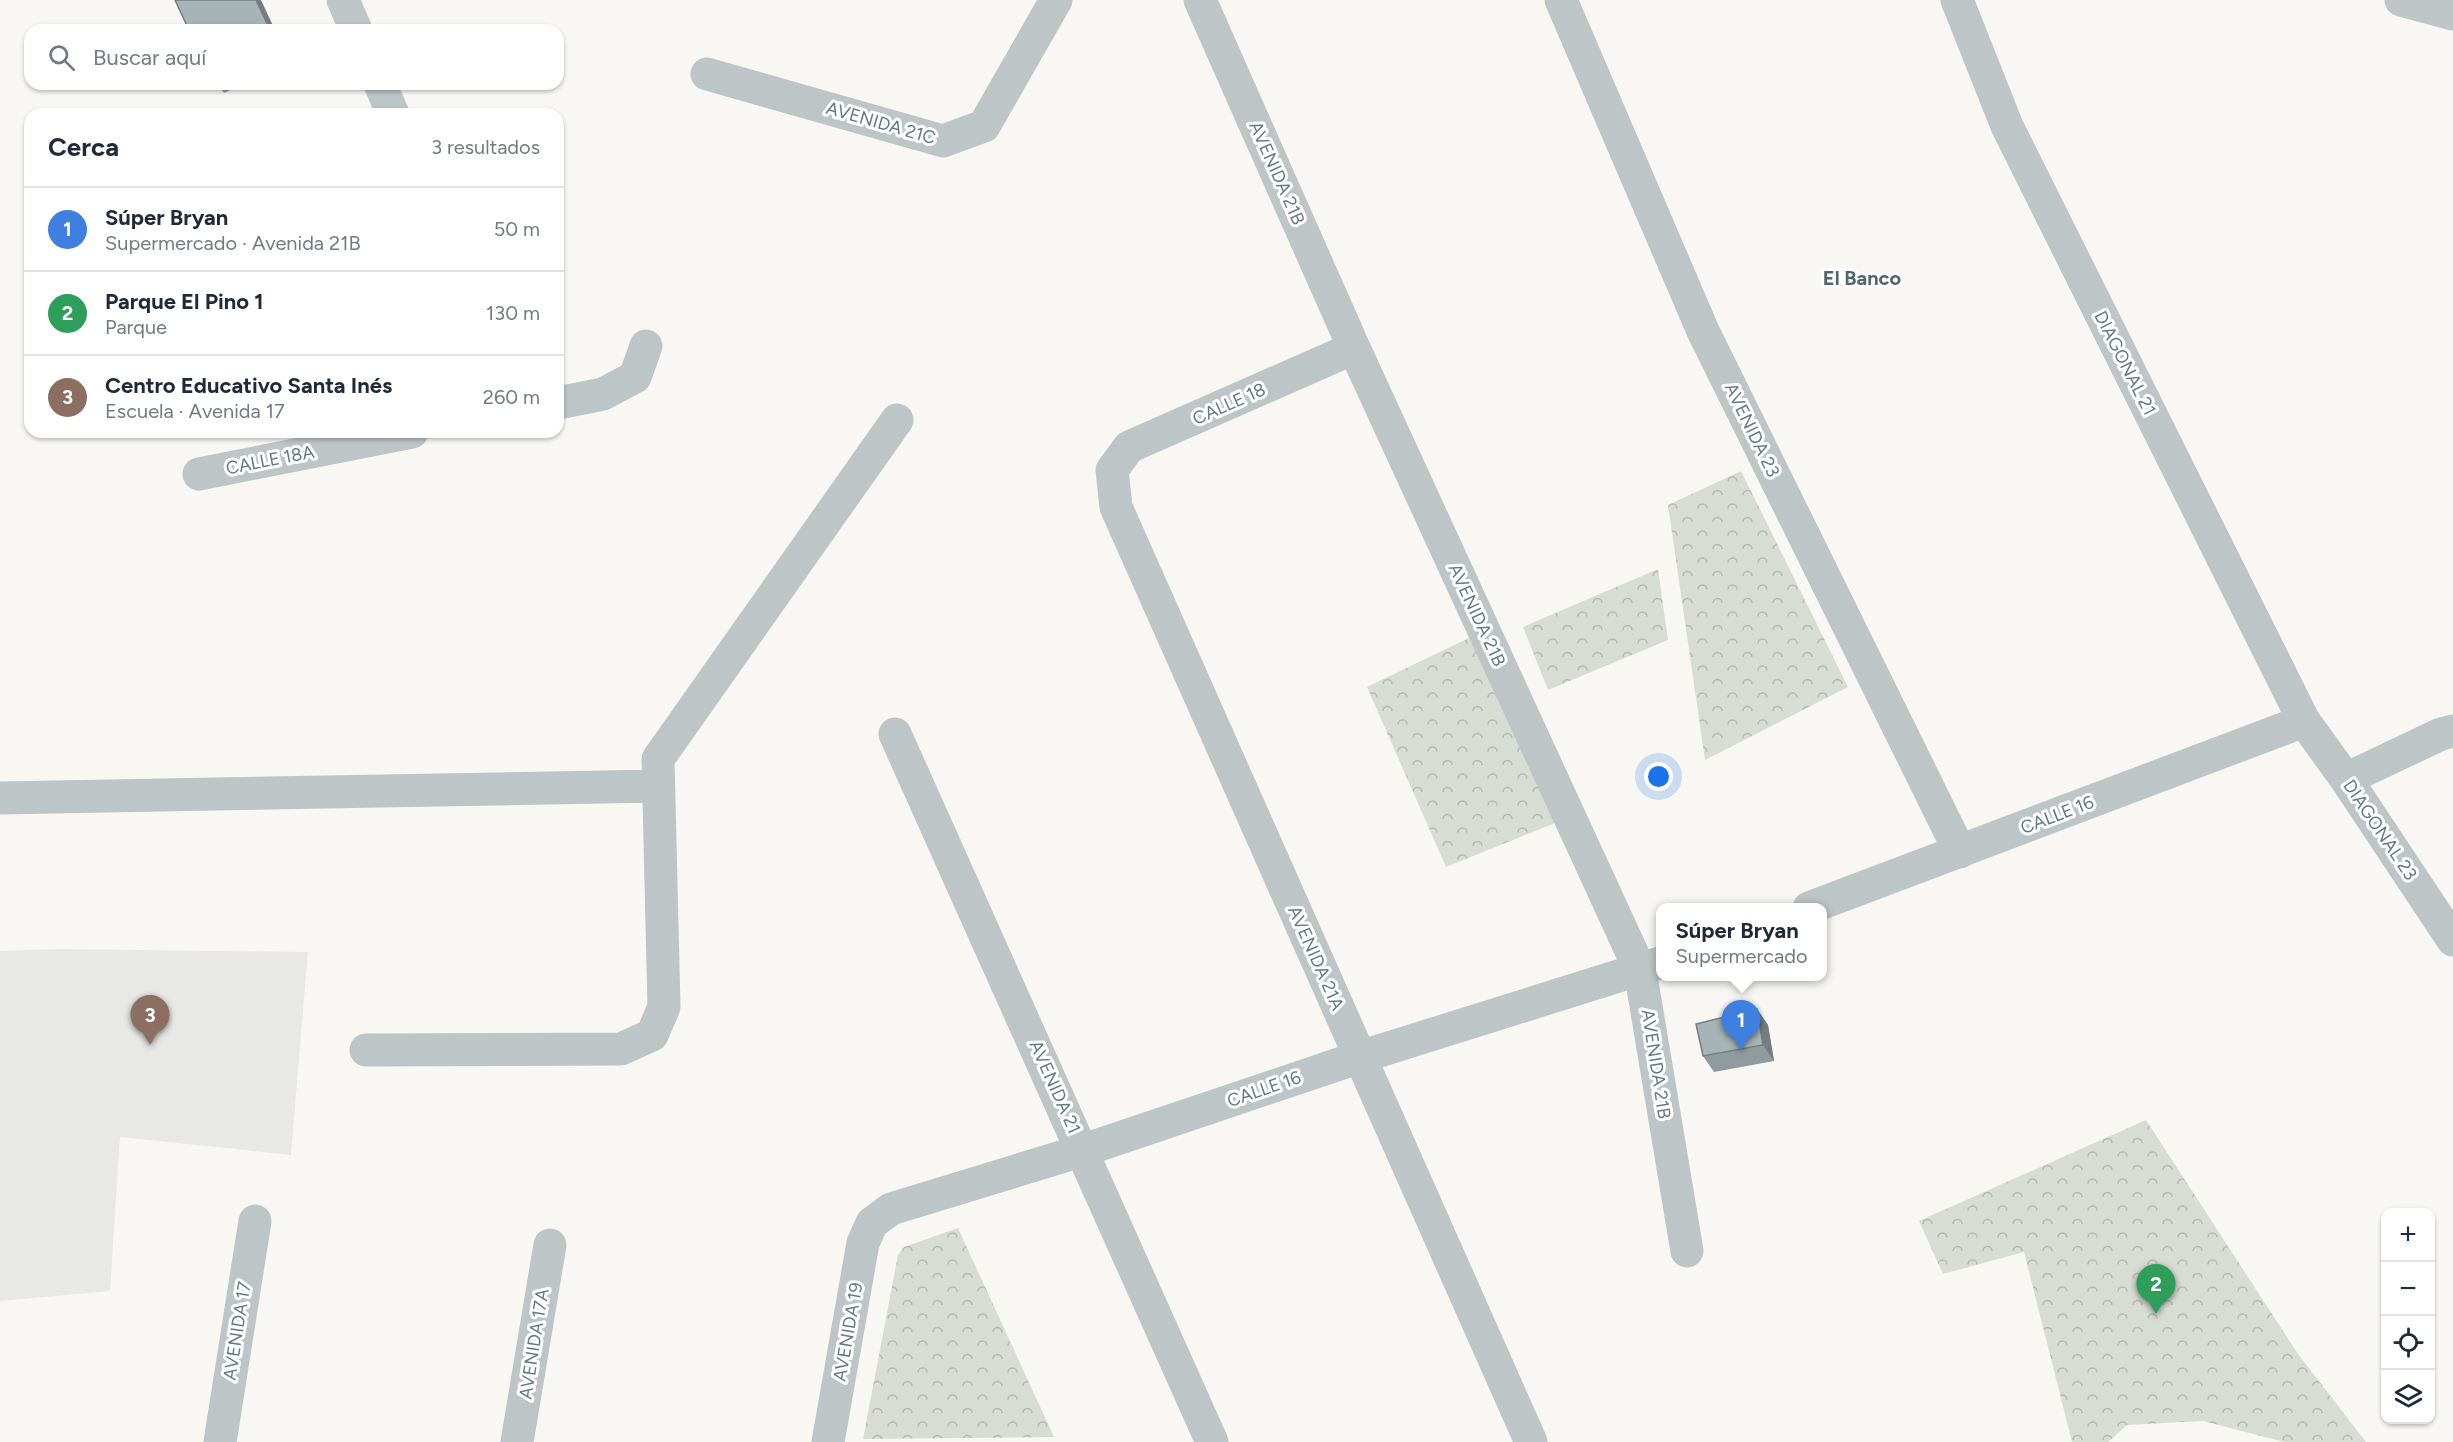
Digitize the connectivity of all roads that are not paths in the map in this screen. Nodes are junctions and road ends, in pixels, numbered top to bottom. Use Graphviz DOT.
graph roads {
  1 [pos="343,0"];
  2 [pos="1056,0"];
  3 [pos="1200,0"];
  4 [pos="1561,0"];
  5 [pos="1957,0"];
  6 [pos="2408,1"];
  7 [pos="2453,14"];
  8 [pos="353,24"];
  9 [pos="707,74"];
  10 [pos="383,90"];
  11 [pos="390,108"];
  12 [pos="646,346"];
  13 [pos="1354,348"];
  14 [pos="564,402"];
  15 [pos="897,420"];
  16 [pos="382,438"];
  17 [pos="1112,470"];
  18 [pos="199,474"];
  19 [pos="2304,721"];
  20 [pos="2453,731"];
  21 [pos="895,734"];
  22 [pos="2346,779"];
  23 [pos="657,786"];
  24 [pos="0,798"];
  25 [pos="1960,852"];
  26 [pos="1822,903"];
  27 [pos="2453,940"];
  28 [pos="1650,966"];
  29 [pos="366,1050"];
  30 [pos="1360,1057"];
  31 [pos="1084,1150"];
  32 [pos="255,1221"];
  33 [pos="872,1223"];
  34 [pos="550,1245"];
  35 [pos="1687,1251"];
  36 [pos="220,1442"];
  37 [pos="517,1442"];
  38 [pos="828,1442"];
  39 [pos="1212,1442"];
  40 [pos="1531,1442"];
  1 -- 8 [label="street"];
  2 -- 9 [label="street, AVENIDA 21C"];
  3 -- 13 [label="street, AVENIDA 21B"];
  4 -- 25 [label="street, AVENIDA 23"];
  5 -- 19 [label="street, DIAGONAL 21"];
  6 -- 7 [label="street"];
  10 -- 11 [label="street"];
  12 -- 14 [label="street"];
  13 -- 17 [label="street, CALLE 18"];
  13 -- 28 [label="street, AVENIDA 21B"];
  15 -- 23 [label="street"];
  16 -- 18 [label="street, CALLE 18A"];
  17 -- 30 [label="street, AVENIDA 21A"];
  19 -- 22 [label="street, DIAGONAL 23"];
  19 -- 25 [label="street, CALLE 16"];
  20 -- 22 [label="street"];
  21 -- 31 [label="street, AVENIDA 21"];
  22 -- 27 [label="street, DIAGONAL 23"];
  23 -- 24 [label="street"];
  23 -- 29 [label="street"];
  25 -- 26 [label="street, CALLE 16"];
  28 -- 30 [label="street, CALLE 16"];
  28 -- 35 [label="street, AVENIDA 21B"];
  30 -- 31 [label="street, CALLE 16"];
  30 -- 40 [label="street, AVENIDA 21A"];
  31 -- 33 [label="street, CALLE 16"];
  31 -- 39 [label="street, AVENIDA 21"];
  32 -- 36 [label="street, AVENIDA 17"];
  33 -- 38 [label="street, AVENIDA 19"];
  34 -- 37 [label="street, AVENIDA 17A"];
}
